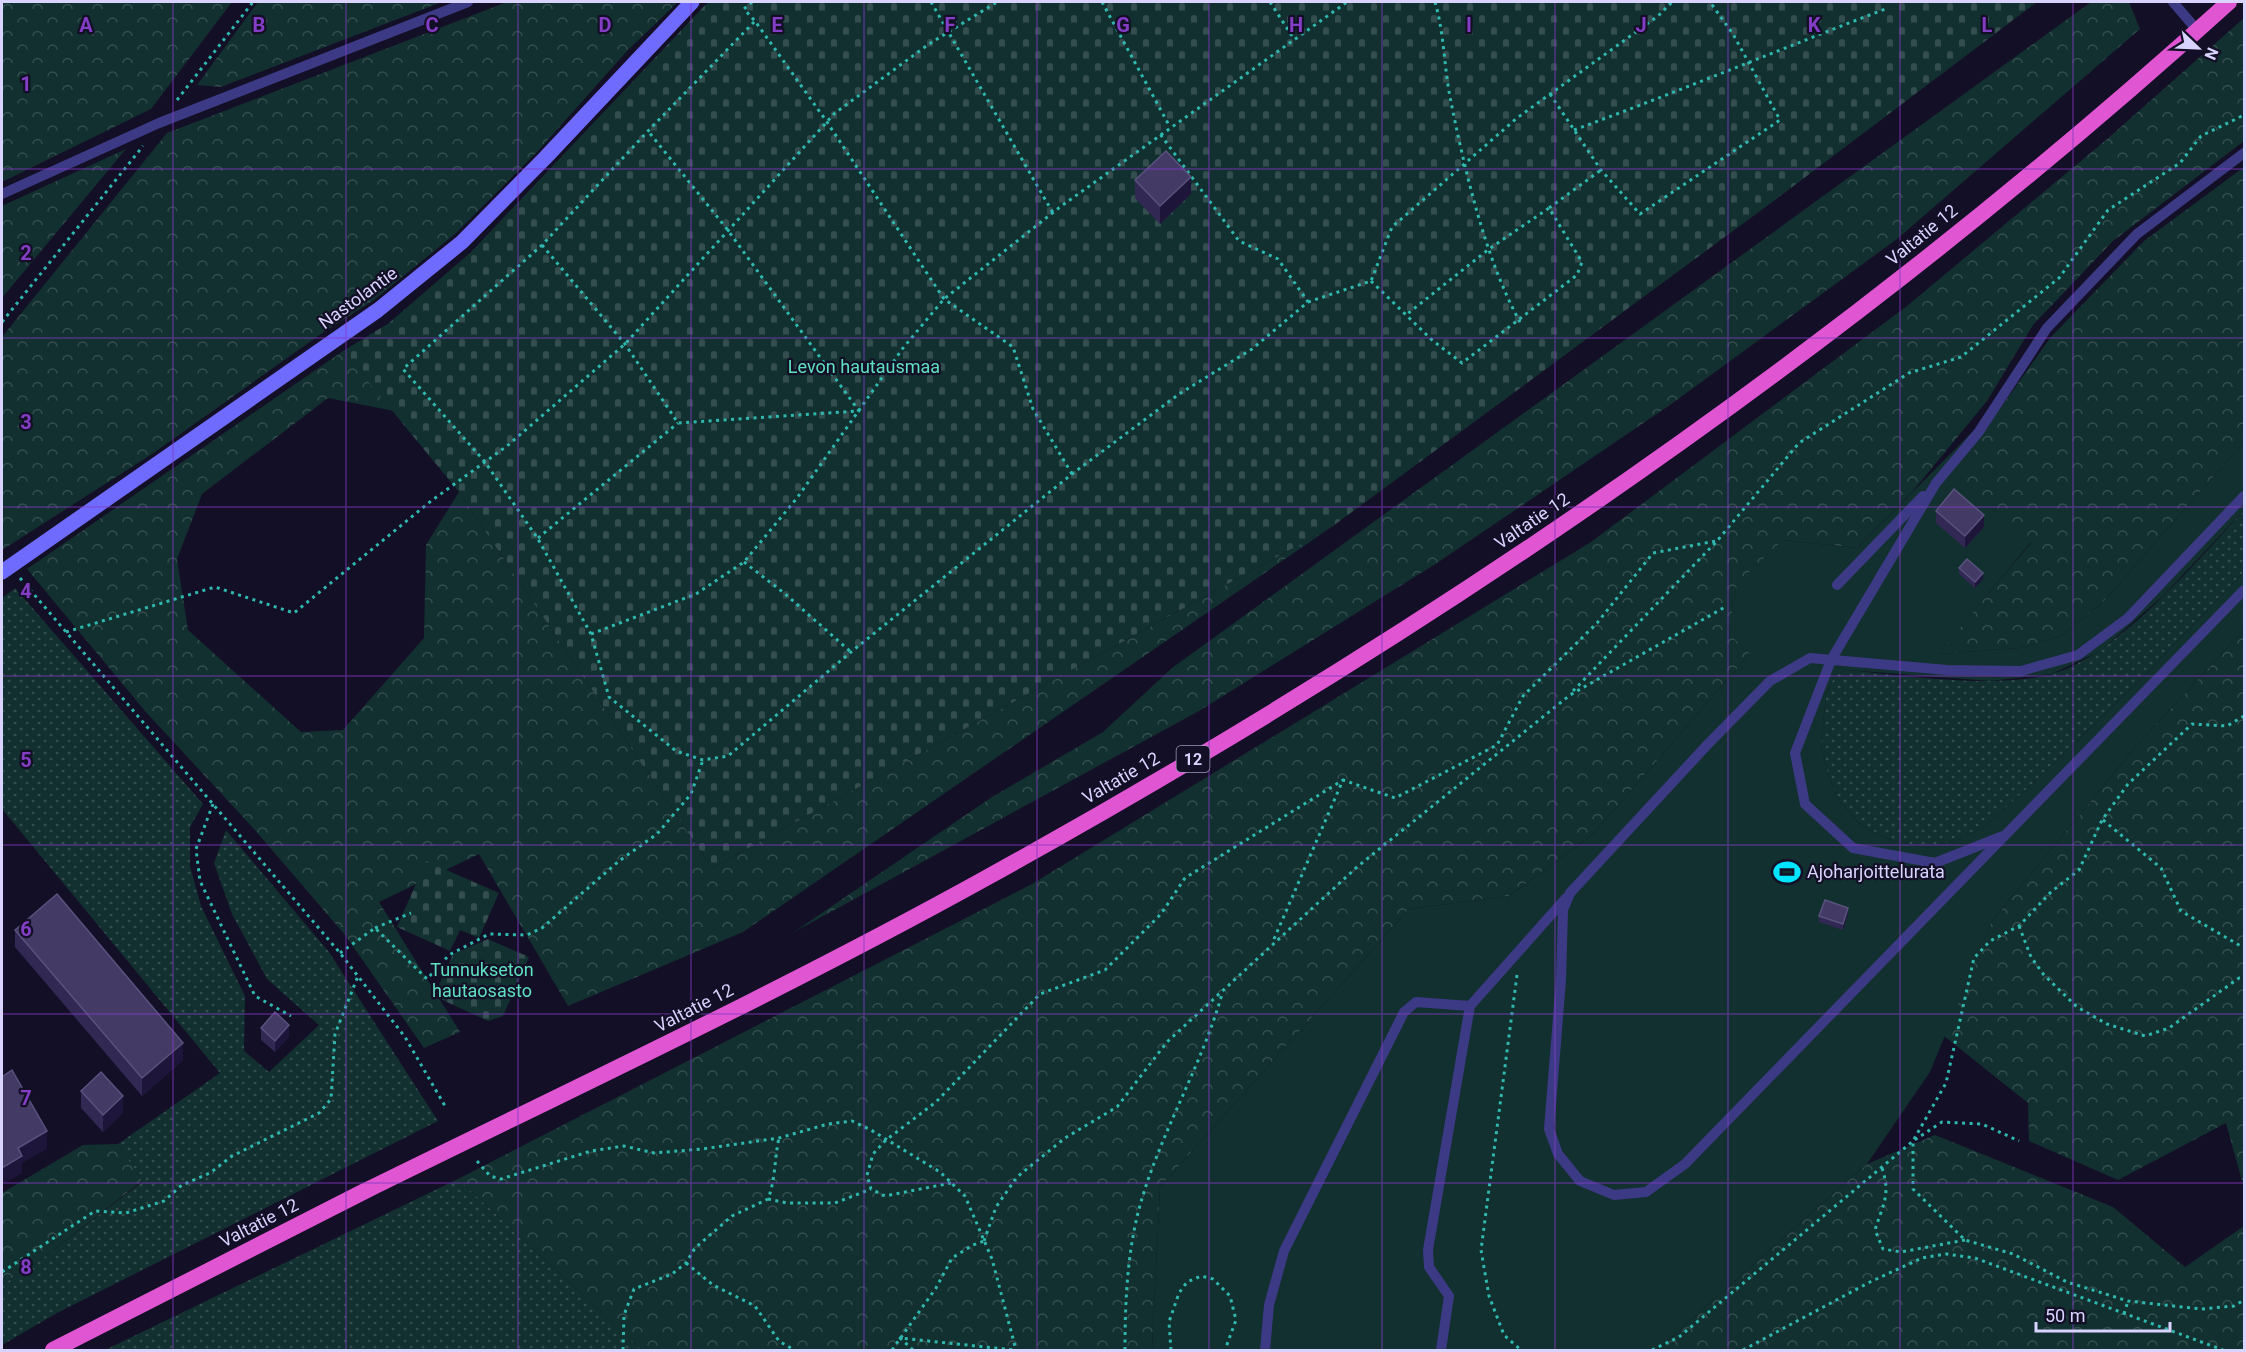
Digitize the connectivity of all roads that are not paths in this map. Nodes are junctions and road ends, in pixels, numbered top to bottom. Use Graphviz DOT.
graph roads {
  1 [pos="468,2"];
  2 [pos="692,2"];
  3 [pos="2173,2"];
  4 [pos="2229,2"];
  5 [pos="2197,30"];
  6 [pos="2244,153"];
  7 [pos="2,194"];
  8 [pos="1936,483"];
  9 [pos="2244,496"];
  10 [pos="6,569"];
  11 [pos="1837,585"];
  12 [pos="2244,590"];
  13 [pos="1832,660"];
  14 [pos="2008,834"];
  15 [pos="1570,893"];
  16 [pos="1470,1006"];
  17 [pos="53,1350"];
  18 [pos="1265,1350"];
  19 [pos="1441,1350"];
  1 -- 7 [label="lane"];
  2 -- 10 [label="main road, Nastolantie"];
  3 -- 5 [label="lane"];
  4 -- 5 [label="highway, Valtatie 12 / 12"];
  5 -- 17 [label="highway, Valtatie 12 / 12"];
  6 -- 8 [label="lane"];
  8 -- 11 [label="lane"];
  8 -- 13 [label="lane"];
  9 -- 13 [label="lane"];
  12 -- 14 [label="lane"];
  13 -- 14 [label="lane"];
  13 -- 15 [label="lane"];
  14 -- 15 [label="lane"];
  15 -- 16 [label="lane"];
  16 -- 18 [label="lane"];
  16 -- 19 [label="lane"];
}
